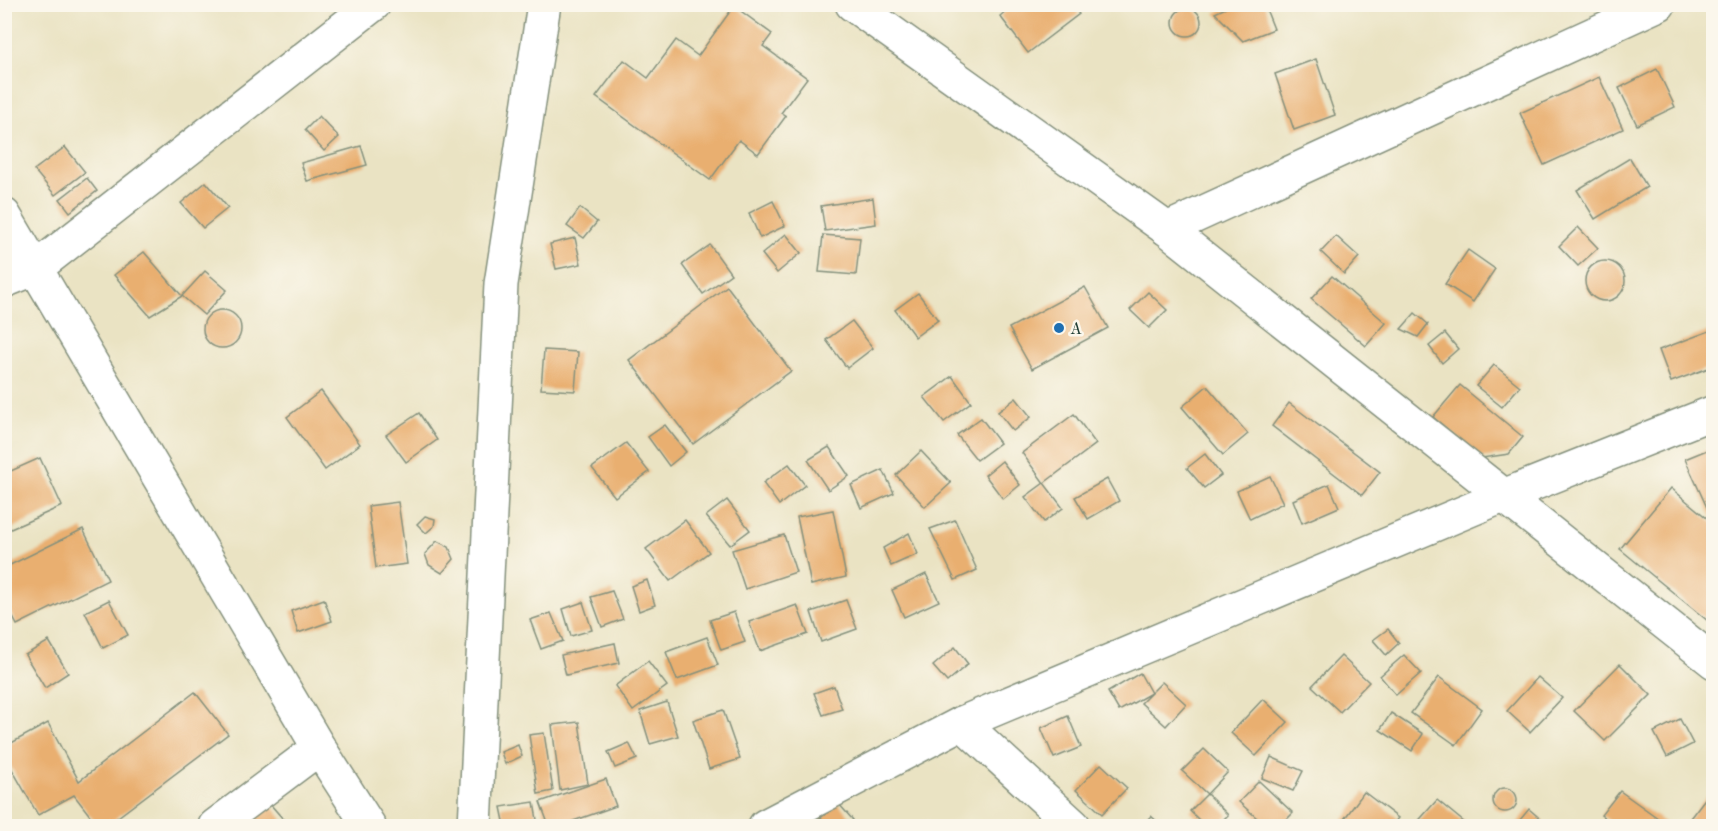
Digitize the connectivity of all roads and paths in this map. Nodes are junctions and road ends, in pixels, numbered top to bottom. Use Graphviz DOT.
graph roads {
  1 [pos="374,4"];
  2 [pos="544,4"];
  3 [pos="852,4"];
  4 [pos="1659,4"];
  5 [pos="4,215"];
  6 [pos="1167,229"];
  7 [pos="36,268"];
  8 [pos="4,281"];
  9 [pos="1713,412"];
  10 [pos="1503,496"];
  11 [pos="1713,662"];
  12 [pos="962,723"];
  13 [pos="319,748"];
  14 [pos="215,826"];
  15 [pos="369,826"];
  16 [pos="475,826"];
  17 [pos="765,826"];
  18 [pos="1074,826"];
  1 -- 7 [label="street"];
  2 -- 16 [label="street"];
  3 -- 6 [label="street"];
  4 -- 6 [label="street"];
  5 -- 7 [label="street"];
  6 -- 10 [label="street"];
  7 -- 8 [label="street"];
  7 -- 13 [label="street"];
  9 -- 10 [label="street"];
  10 -- 11 [label="street"];
  10 -- 12 [label="street"];
  12 -- 17 [label="street"];
  12 -- 18 [label="street"];
  13 -- 14 [label="street"];
  13 -- 15 [label="street"];
}
